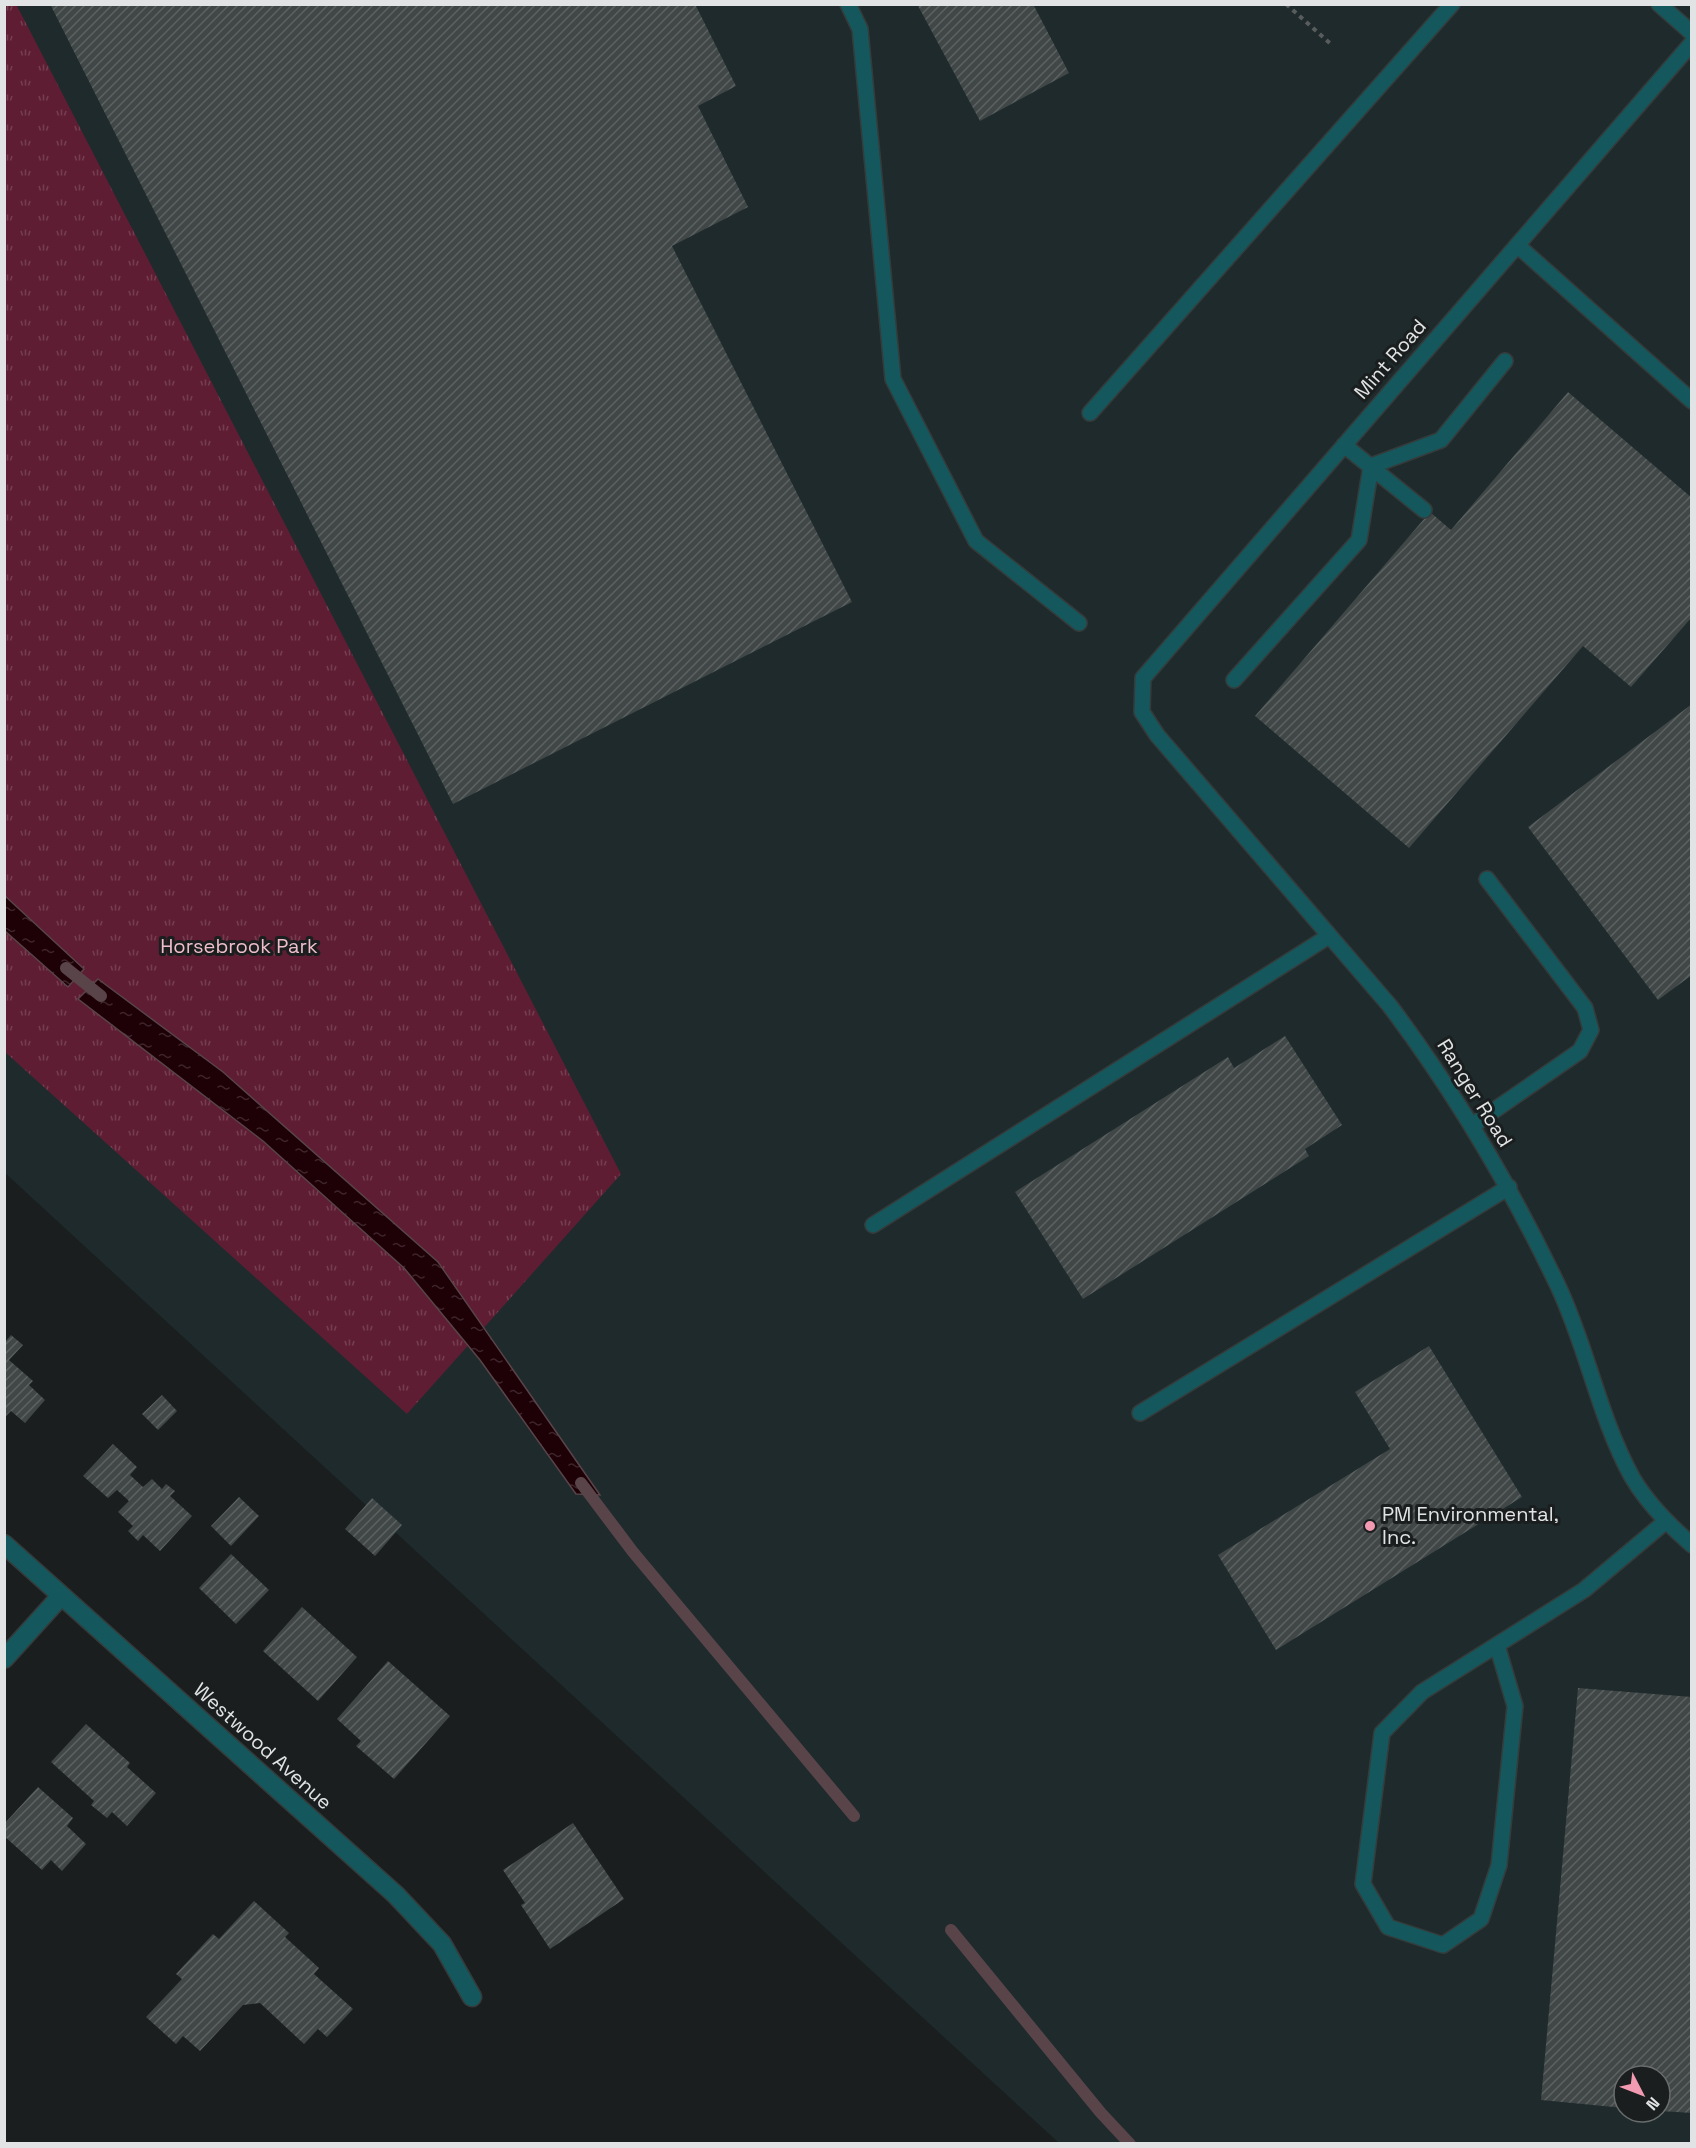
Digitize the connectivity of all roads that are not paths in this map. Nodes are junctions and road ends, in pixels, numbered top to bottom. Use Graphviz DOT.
graph roads {
  1 [pos="848,4"];
  2 [pos="1452,4"];
  3 [pos="1659,4"];
  4 [pos="1692,33"];
  5 [pos="1692,43"];
  6 [pos="1517,245"];
  7 [pos="1505,361"];
  8 [pos="1692,401"];
  9 [pos="1090,413"];
  10 [pos="1344,445"];
  11 [pos="1371,466"];
  12 [pos="1424,510"];
  13 [pos="1079,623"];
  14 [pos="1234,680"];
  15 [pos="1142,712"];
  16 [pos="1487,879"];
  17 [pos="1329,936"];
  18 [pos="1473,1125"];
  19 [pos="1509,1187"];
  20 [pos="873,1225"];
  21 [pos="1140,1413"];
  22 [pos="1665,1521"];
  23 [pos="4,1544"];
  24 [pos="1692,1545"];
  25 [pos="61,1596"];
  26 [pos="1497,1645"];
  27 [pos="4,1659"];
  28 [pos="472,1997"];
  1 -- 13 [label="lane"];
  2 -- 9 [label="lane"];
  3 -- 4 [label="lane"];
  5 -- 6 [label="lane, Mint Road"];
  6 -- 8 [label="lane"];
  6 -- 10 [label="lane, Mint Road"];
  7 -- 11 [label="lane"];
  10 -- 11 [label="lane"];
  10 -- 15 [label="lane, Mint Road"];
  11 -- 12 [label="lane"];
  11 -- 14 [label="lane"];
  15 -- 17 [label="lane, Ranger Road"];
  16 -- 18 [label="lane"];
  17 -- 18 [label="lane, Ranger Road"];
  17 -- 20 [label="lane"];
  18 -- 19 [label="lane, Ranger Road"];
  19 -- 21 [label="lane"];
  19 -- 22 [label="lane, Ranger Road"];
  22 -- 24 [label="lane, Ranger Road"];
  22 -- 26 [label="lane"];
  23 -- 25 [label="street, Westwood Avenue"];
  25 -- 27 [label="street"];
  25 -- 28 [label="street, Westwood Avenue"];
  26 -- 26 [label="lane"];
}
